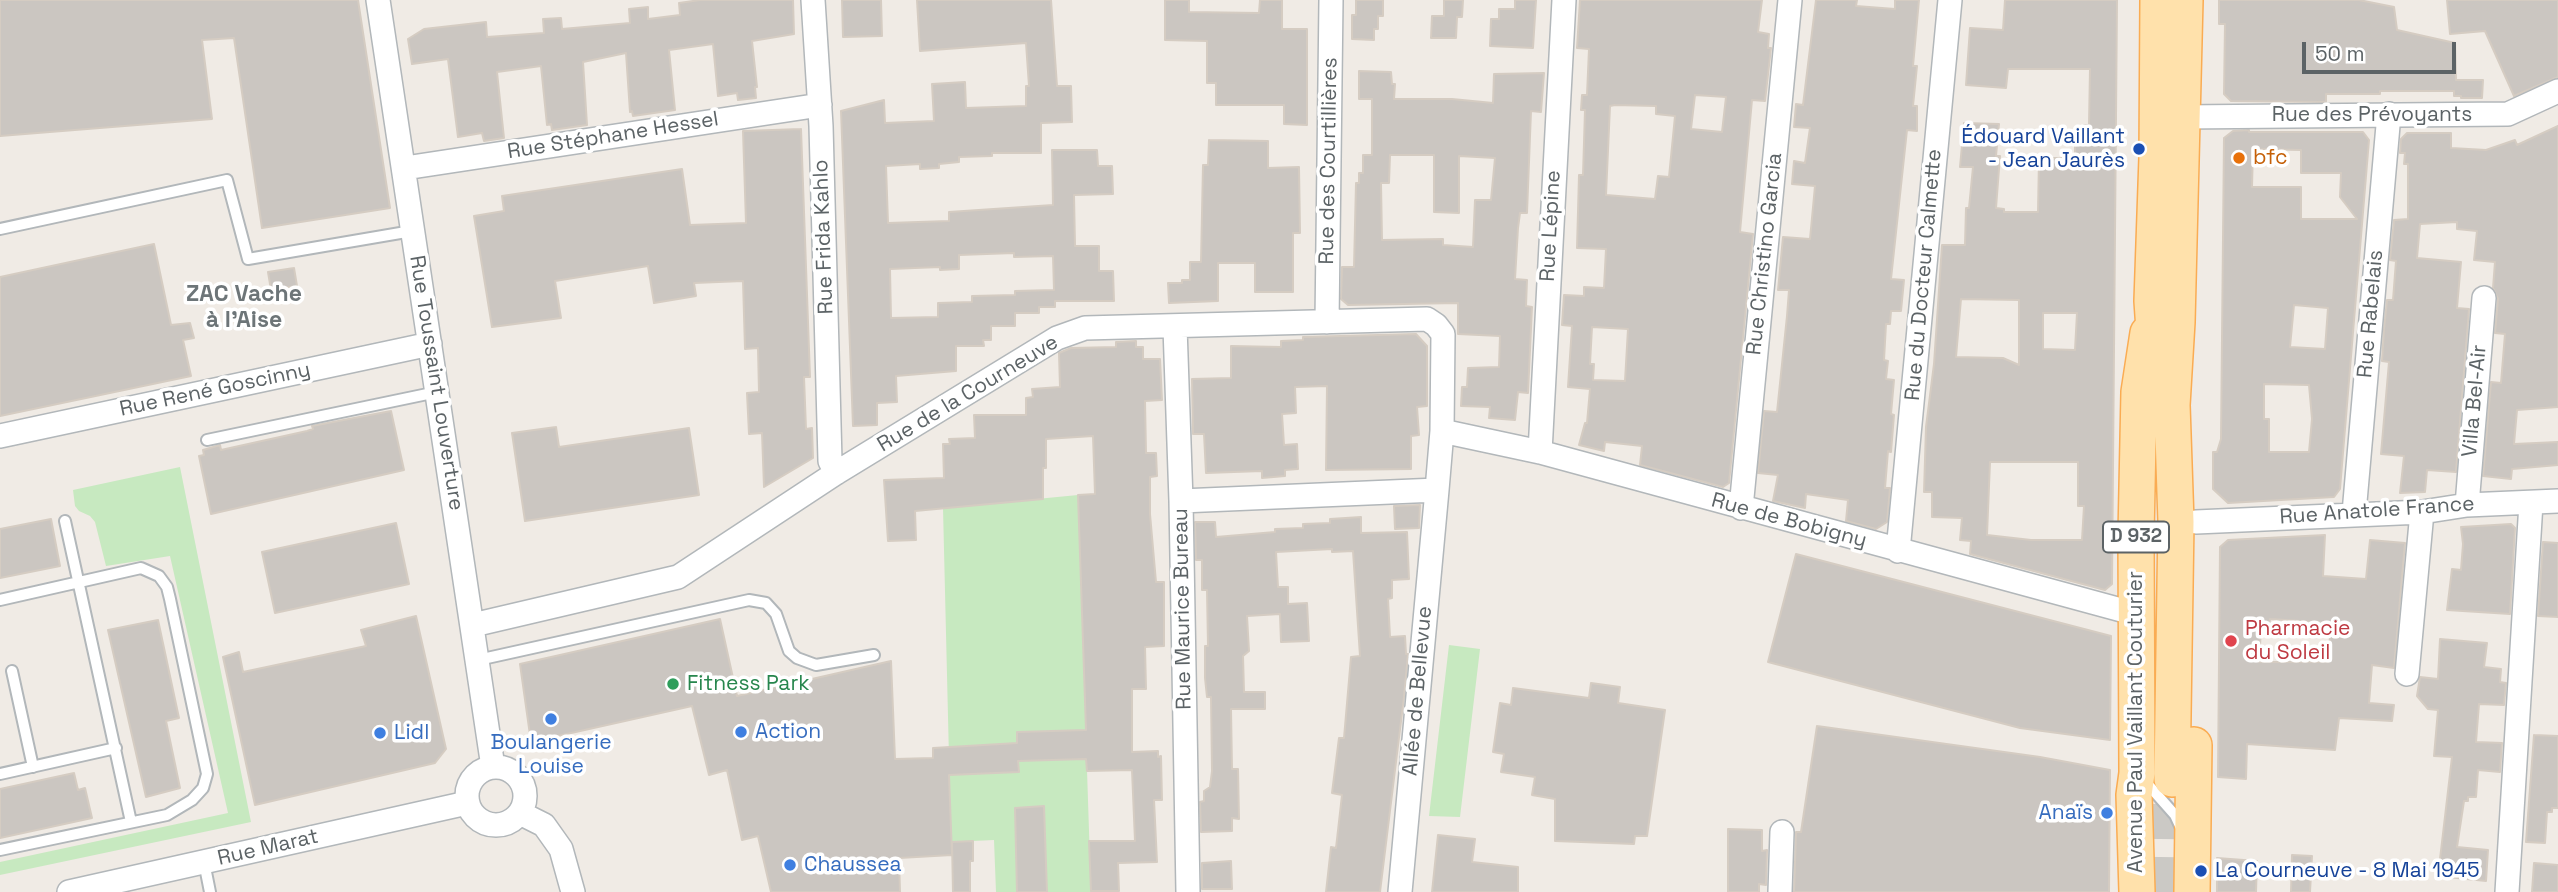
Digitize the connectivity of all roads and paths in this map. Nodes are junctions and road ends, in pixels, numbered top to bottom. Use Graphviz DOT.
graph roads {
  1 [pos="379,0"];
  2 [pos="813,0"];
  3 [pos="1331,0"];
  4 [pos="1564,0"];
  5 [pos="1790,0"];
  6 [pos="1950,0"];
  7 [pos="2158,0"];
  8 [pos="2185,0"];
  9 [pos="2558,91"];
  10 [pos="820,105"];
  11 [pos="2389,114"];
  12 [pos="2182,117"];
  13 [pos="405,168"];
  14 [pos="0,229"];
  15 [pos="412,231"];
  16 [pos="2484,298"];
  17 [pos="2165,312"];
  18 [pos="1326,322"];
  19 [pos="1175,327"];
  20 [pos="430,344"];
  21 [pos="437,392"];
  22 [pos="1442,431"];
  23 [pos="0,436"];
  24 [pos="207,440"];
  25 [pos="1540,452"];
  26 [pos="836,473"];
  27 [pos="1437,490"];
  28 [pos="1181,501"];
  29 [pos="2558,501"];
  30 [pos="2531,503"];
  31 [pos="2466,505"];
  32 [pos="1741,508"];
  33 [pos="2422,512"];
  34 [pos="2354,513"];
  35 [pos="65,521"];
  36 [pos="2196,522"];
  37 [pos="1898,551"];
  38 [pos="80,582"];
  39 [pos="0,600"];
  40 [pos="2136,614"];
  41 [pos="473,625"];
  42 [pos="874,655"];
  43 [pos="478,660"];
  44 [pos="12,671"];
  45 [pos="2407,674"];
  46 [pos="116,748"];
  47 [pos="33,767"];
  48 [pos="493,767"];
  49 [pos="0,774"];
  50 [pos="2157,774"];
  51 [pos="467,803"];
  52 [pos="520,813"];
  53 [pos="131,822"];
  54 [pos="1782,832"];
  55 [pos="0,850"];
  56 [pos="204,862"];
  57 [pos="69,892"];
  58 [pos="210,892"];
  59 [pos="573,892"];
  60 [pos="1188,892"];
  61 [pos="1399,892"];
  62 [pos="1780,892"];
  63 [pos="2137,892"];
  64 [pos="2181,892"];
  65 [pos="2192,892"];
  66 [pos="2507,892"];
  1 -- 13 [label="street, Rue Toussaint Louverture"];
  2 -- 10 [label="street, Rue Frida Kahlo"];
  3 -- 18 [label="street, Rue des Courtillières"];
  4 -- 25 [label="street, Rue Lépine"];
  5 -- 32 [label="street, Rue Christino Garcia"];
  6 -- 37 [label="street, Rue du Docteur Calmette"];
  7 -- 17 [label="main road, Avenue Paul Vaillant Couturier / D 932"];
  8 -- 12 [label="main road, Avenue Paul Vaillant Couturier / D 932"];
  9 -- 11 [label="street, Rue des Prévoyants"];
  10 -- 13 [label="street, Rue Stéphane Hessel"];
  10 -- 26 [label="street, Rue Frida Kahlo"];
  11 -- 12 [label="street, Rue des Prévoyants"];
  11 -- 34 [label="street, Rue Rabelais"];
  12 -- 17 [label="main road, Avenue Paul Vaillant Couturier / D 932"];
  13 -- 15 [label="street, Rue Toussaint Louverture"];
  14 -- 15 [label="lane"];
  15 -- 20 [label="street, Rue Toussaint Louverture"];
  16 -- 31 [label="street, Villa Bel-Air"];
  17 -- 36 [label="main road, Avenue Paul Vaillant Couturier / D 932"];
  17 -- 40 [label="main road, Avenue Paul Vaillant Couturier / D 932"];
  17 -- 50 [label="main road, Avenue Paul Vaillant Couturier / D 932"];
  18 -- 19 [label="street, Rue de la Courneuve"];
  18 -- 22 [label="street, Rue de la Courneuve"];
  19 -- 26 [label="street, Rue de la Courneuve"];
  19 -- 28 [label="street, Rue Maurice Bureau"];
  20 -- 21 [label="street, Rue Toussaint Louverture"];
  20 -- 23 [label="street, Rue René Goscinny"];
  21 -- 24 [label="lane"];
  21 -- 41 [label="street, Rue Toussaint Louverture"];
  22 -- 25 [label="street, Rue de Bobigny"];
  22 -- 27 [label="street, Allée de Bellevue"];
  25 -- 32 [label="street, Rue de Bobigny"];
  26 -- 41 [label="street, Rue de la Courneuve"];
  27 -- 28 [label="street"];
  27 -- 61 [label="street, Allée de Bellevue"];
  28 -- 60 [label="street, Rue Maurice Bureau"];
  29 -- 30 [label="street, Rue Anatole France"];
  30 -- 31 [label="street, Rue Anatole France"];
  30 -- 66 [label="street"];
  31 -- 33 [label="street, Rue Anatole France"];
  32 -- 37 [label="street, Rue de Bobigny"];
  33 -- 34 [label="street, Rue Anatole France"];
  33 -- 45 [label="street"];
  34 -- 36 [label="street, Rue Anatole France"];
  35 -- 38 [label="lane"];
  36 -- 65 [label="main road, Avenue Paul Vaillant Couturier / D 932"];
  37 -- 40 [label="street, Rue de Bobigny"];
  38 -- 39 [label="lane"];
  38 -- 46 [label="lane"];
  38 -- 53 [label="lane"];
  40 -- 50 [label="main road, Avenue Paul Vaillant Couturier / D 932"];
  41 -- 43 [label="street, Rue Toussaint Louverture"];
  42 -- 43 [label="lane"];
  43 -- 48 [label="street, Rue Toussaint Louverture"];
  44 -- 47 [label="lane"];
  46 -- 47 [label="lane"];
  46 -- 53 [label="lane"];
  47 -- 49 [label="lane"];
  48 -- 51 [label="street"];
  48 -- 52 [label="street"];
  50 -- 63 [label="main road, Avenue Paul Vaillant Couturier / D 932"];
  50 -- 64 [label="lane"];
  51 -- 52 [label="street"];
  51 -- 56 [label="street, Rue Marat"];
  52 -- 59 [label="street"];
  53 -- 55 [label="lane"];
  54 -- 62 [label="street"];
  56 -- 57 [label="street, Rue Marat"];
  56 -- 58 [label="lane"];
}
